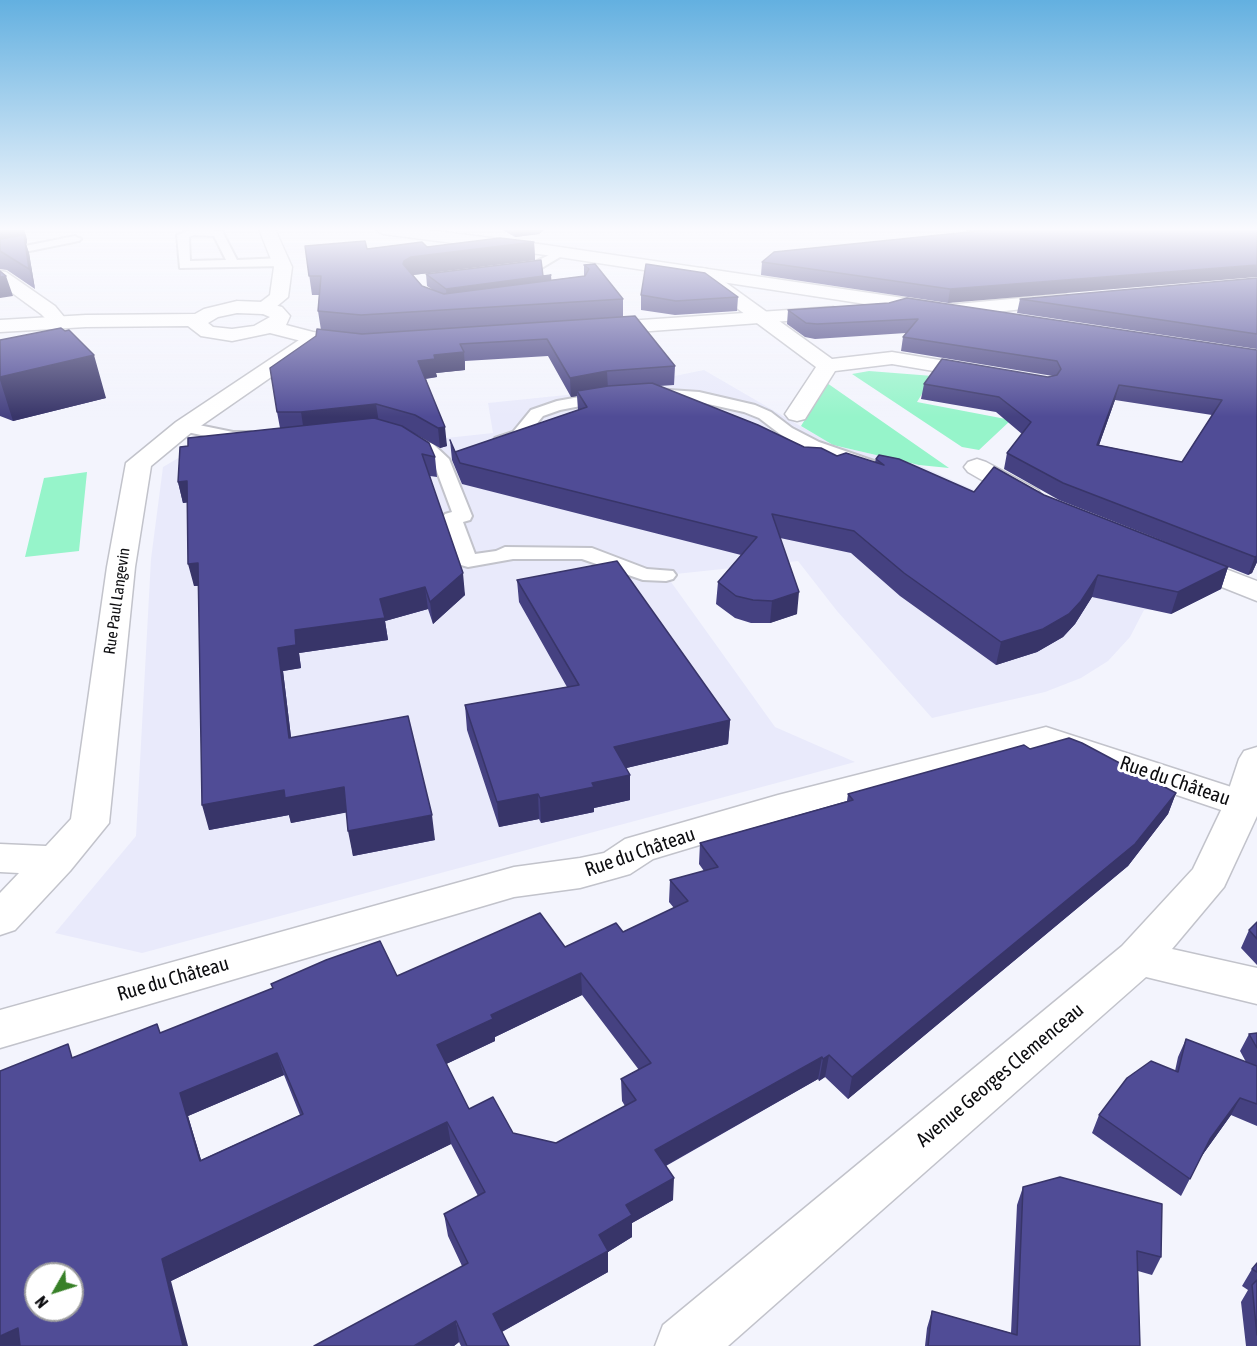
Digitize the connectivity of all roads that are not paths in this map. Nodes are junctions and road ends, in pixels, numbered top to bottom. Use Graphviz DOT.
graph roads {
  1 [pos="22,292"];
  2 [pos="279,292"];
  3 [pos="727,292"];
  4 [pos="823,292"];
  5 [pos="1078,299"];
  6 [pos="902,304"];
  7 [pos="263,308"];
  8 [pos="947,311"];
  9 [pos="765,318"];
  10 [pos="199,320"];
  11 [pos="1027,322"];
  12 [pos="52,323"];
  13 [pos="0,326"];
  14 [pos="270,327"];
  15 [pos="578,330"];
  16 [pos="313,338"];
  17 [pos="376,342"];
  18 [pos="828,366"];
  19 [pos="998,375"];
  20 [pos="644,394"];
  21 [pos="620,396"];
  22 [pos="797,414"];
  23 [pos="184,427"];
  24 [pos="389,434"];
  25 [pos="273,438"];
  26 [pos="480,448"];
  27 [pos="459,452"];
  28 [pos="438,455"];
  29 [pos="977,467"];
  30 [pos="884,469"];
  31 [pos="1049,508"];
  32 [pos="1159,552"];
  33 [pos="666,575"];
  34 [pos="1257,592"];
  35 [pos="1257,759"];
  36 [pos="1243,804"];
  37 [pos="0,858"];
  38 [pos="56,861"];
  39 [pos="0,919"];
  40 [pos="1138,958"];
  41 [pos="1257,986"];
  42 [pos="0,1029"];
  43 [pos="684,1346"];
  1 -- 12 [label="street"];
  2 -- 7 [label="street"];
  3 -- 9 [label="street"];
  4 -- 6 [label="street"];
  5 -- 8 [label="street"];
  6 -- 8 [label="street"];
  6 -- 9 [label="street"];
  7 -- 10 [label="street"];
  7 -- 14 [label="street"];
  8 -- 11 [label="street"];
  9 -- 15 [label="street"];
  9 -- 18 [label="street"];
  10 -- 12 [label="street"];
  10 -- 14 [label="street"];
  12 -- 13 [label="street"];
  14 -- 16 [label="street"];
  16 -- 17 [label="street"];
  16 -- 23 [label="street, Rue Paul Langevin"];
  18 -- 19 [label="street"];
  18 -- 22 [label="street"];
  20 -- 30 [label="lane"];
  21 -- 26 [label="lane"];
  23 -- 25 [label="lane"];
  23 -- 38 [label="street, Rue Paul Langevin"];
  24 -- 28 [label="lane"];
  27 -- 28 [label="lane"];
  28 -- 33 [label="lane"];
  29 -- 31 [label="street"];
  32 -- 34 [label="street"];
  35 -- 36 [label="street, Avenue Georges Clemenceau"];
  36 -- 40 [label="street, Avenue Georges Clemenceau"];
  36 -- 42 [label="street, Rue du Château"];
  37 -- 38 [label="street"];
  38 -- 39 [label="street, Rue Paul Langevin"];
  40 -- 41 [label="street"];
  40 -- 43 [label="street, Avenue Georges Clemenceau"];
}
